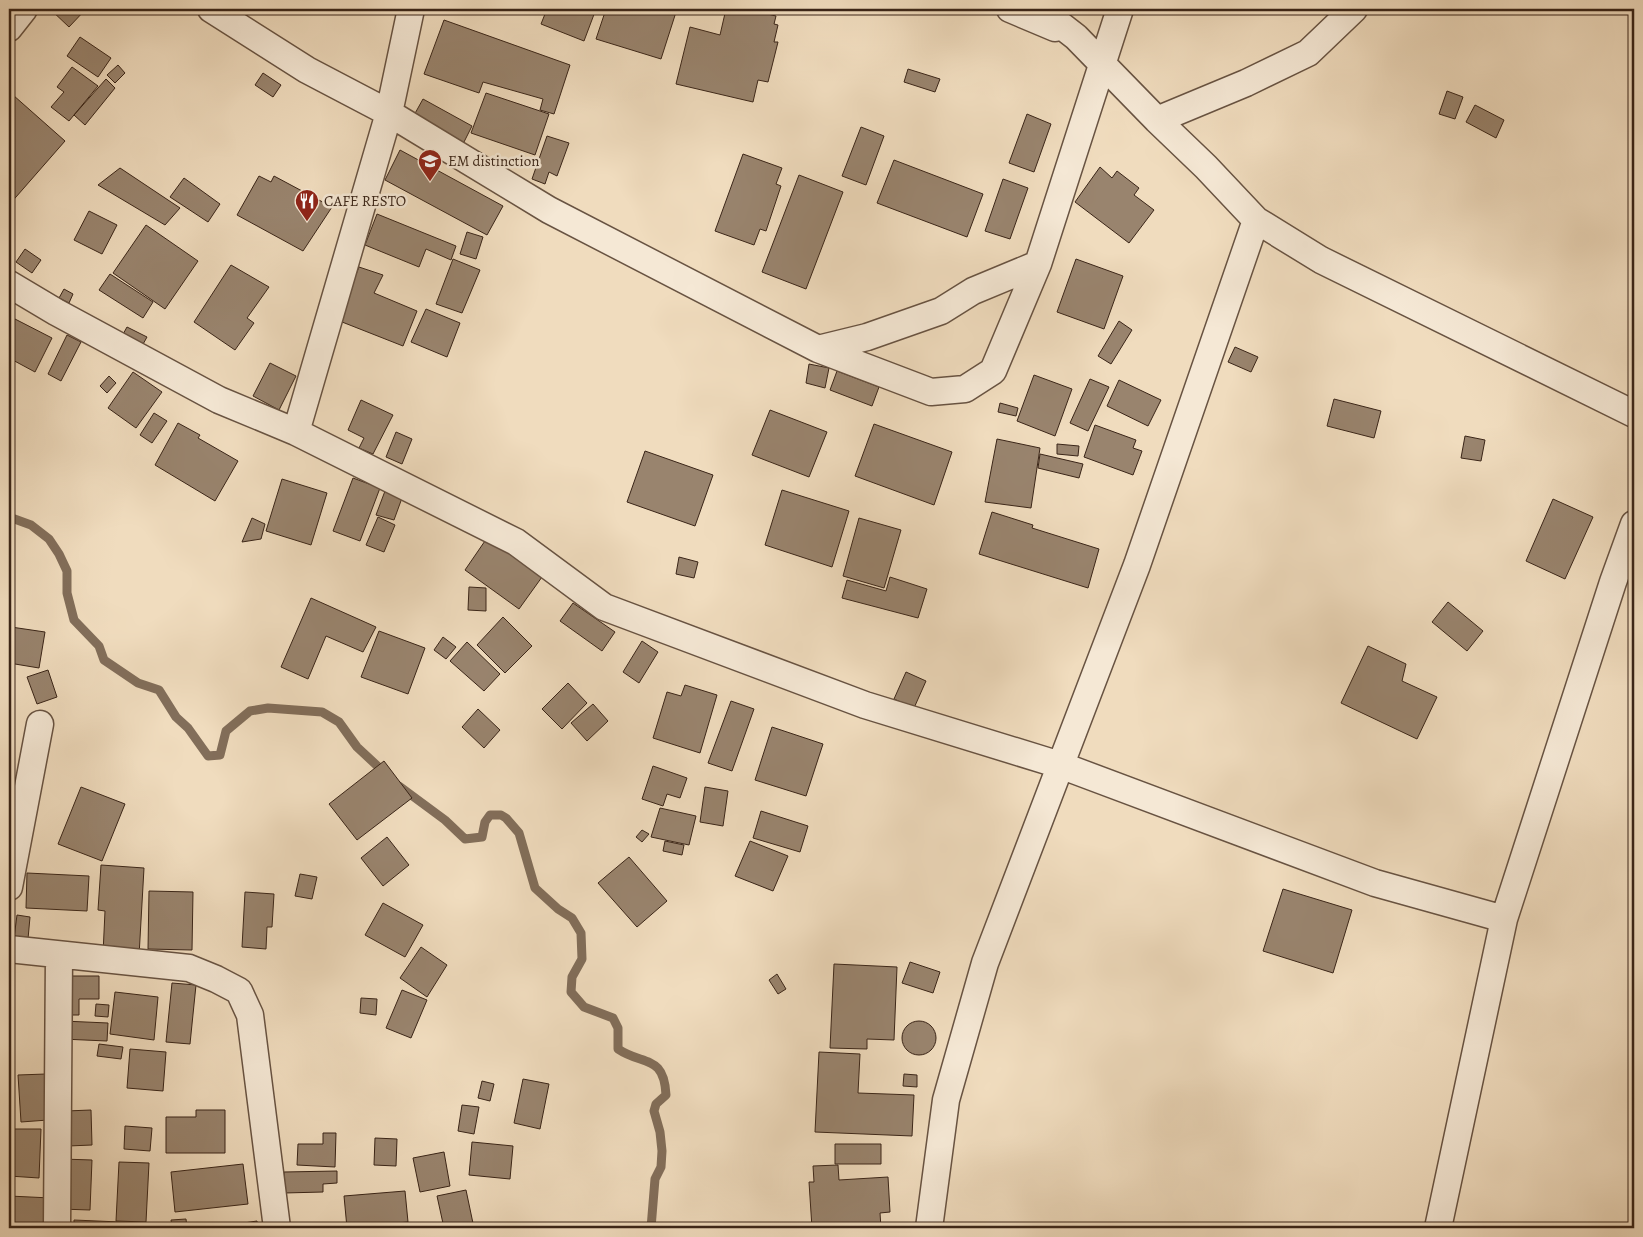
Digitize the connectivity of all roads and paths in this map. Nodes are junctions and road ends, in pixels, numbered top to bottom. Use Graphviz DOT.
graph roads {
  1 [pos="24,9"];
  2 [pos="211,9"];
  3 [pos="412,9"];
  4 [pos="1010,9"];
  5 [pos="1040,9"];
  6 [pos="1120,9"];
  7 [pos="1354,9"];
  8 [pos="9,28"];
  9 [pos="1076,37"];
  10 [pos="1103,66"];
  11 [pos="389,113"];
  12 [pos="1157,120"];
  13 [pos="1256,220"];
  14 [pos="1038,264"];
  15 [pos="9,284"];
  16 [pos="818,349"];
  17 [pos="1634,414"];
  18 [pos="296,432"];
  19 [pos="1634,524"];
  20 [pos="40,724"];
  21 [pos="1060,765"];
  22 [pos="9,887"];
  23 [pos="1504,919"];
  24 [pos="9,950"];
  25 [pos="59,955"];
  26 [pos="57,1228"];
  27 [pos="277,1228"];
  28 [pos="929,1228"];
  29 [pos="1438,1228"];
  1 -- 8 [label="street"];
  2 -- 11 [label="street"];
  3 -- 11 [label="street"];
  4 -- 9 [label="street"];
  5 -- 9 [label="street"];
  6 -- 10 [label="street"];
  7 -- 12 [label="street"];
  9 -- 10 [label="street"];
  10 -- 12 [label="street"];
  10 -- 14 [label="street"];
  11 -- 16 [label="street"];
  11 -- 18 [label="street"];
  12 -- 13 [label="street"];
  13 -- 17 [label="street"];
  13 -- 21 [label="street"];
  14 -- 16 [label="street"];
  14 -- 16 [label="street"];
  15 -- 18 [label="street"];
  18 -- 21 [label="street"];
  19 -- 23 [label="street"];
  20 -- 22 [label="street"];
  21 -- 23 [label="street"];
  21 -- 28 [label="street"];
  23 -- 29 [label="street"];
  24 -- 25 [label="street"];
  25 -- 26 [label="street"];
  25 -- 27 [label="street"];
}
